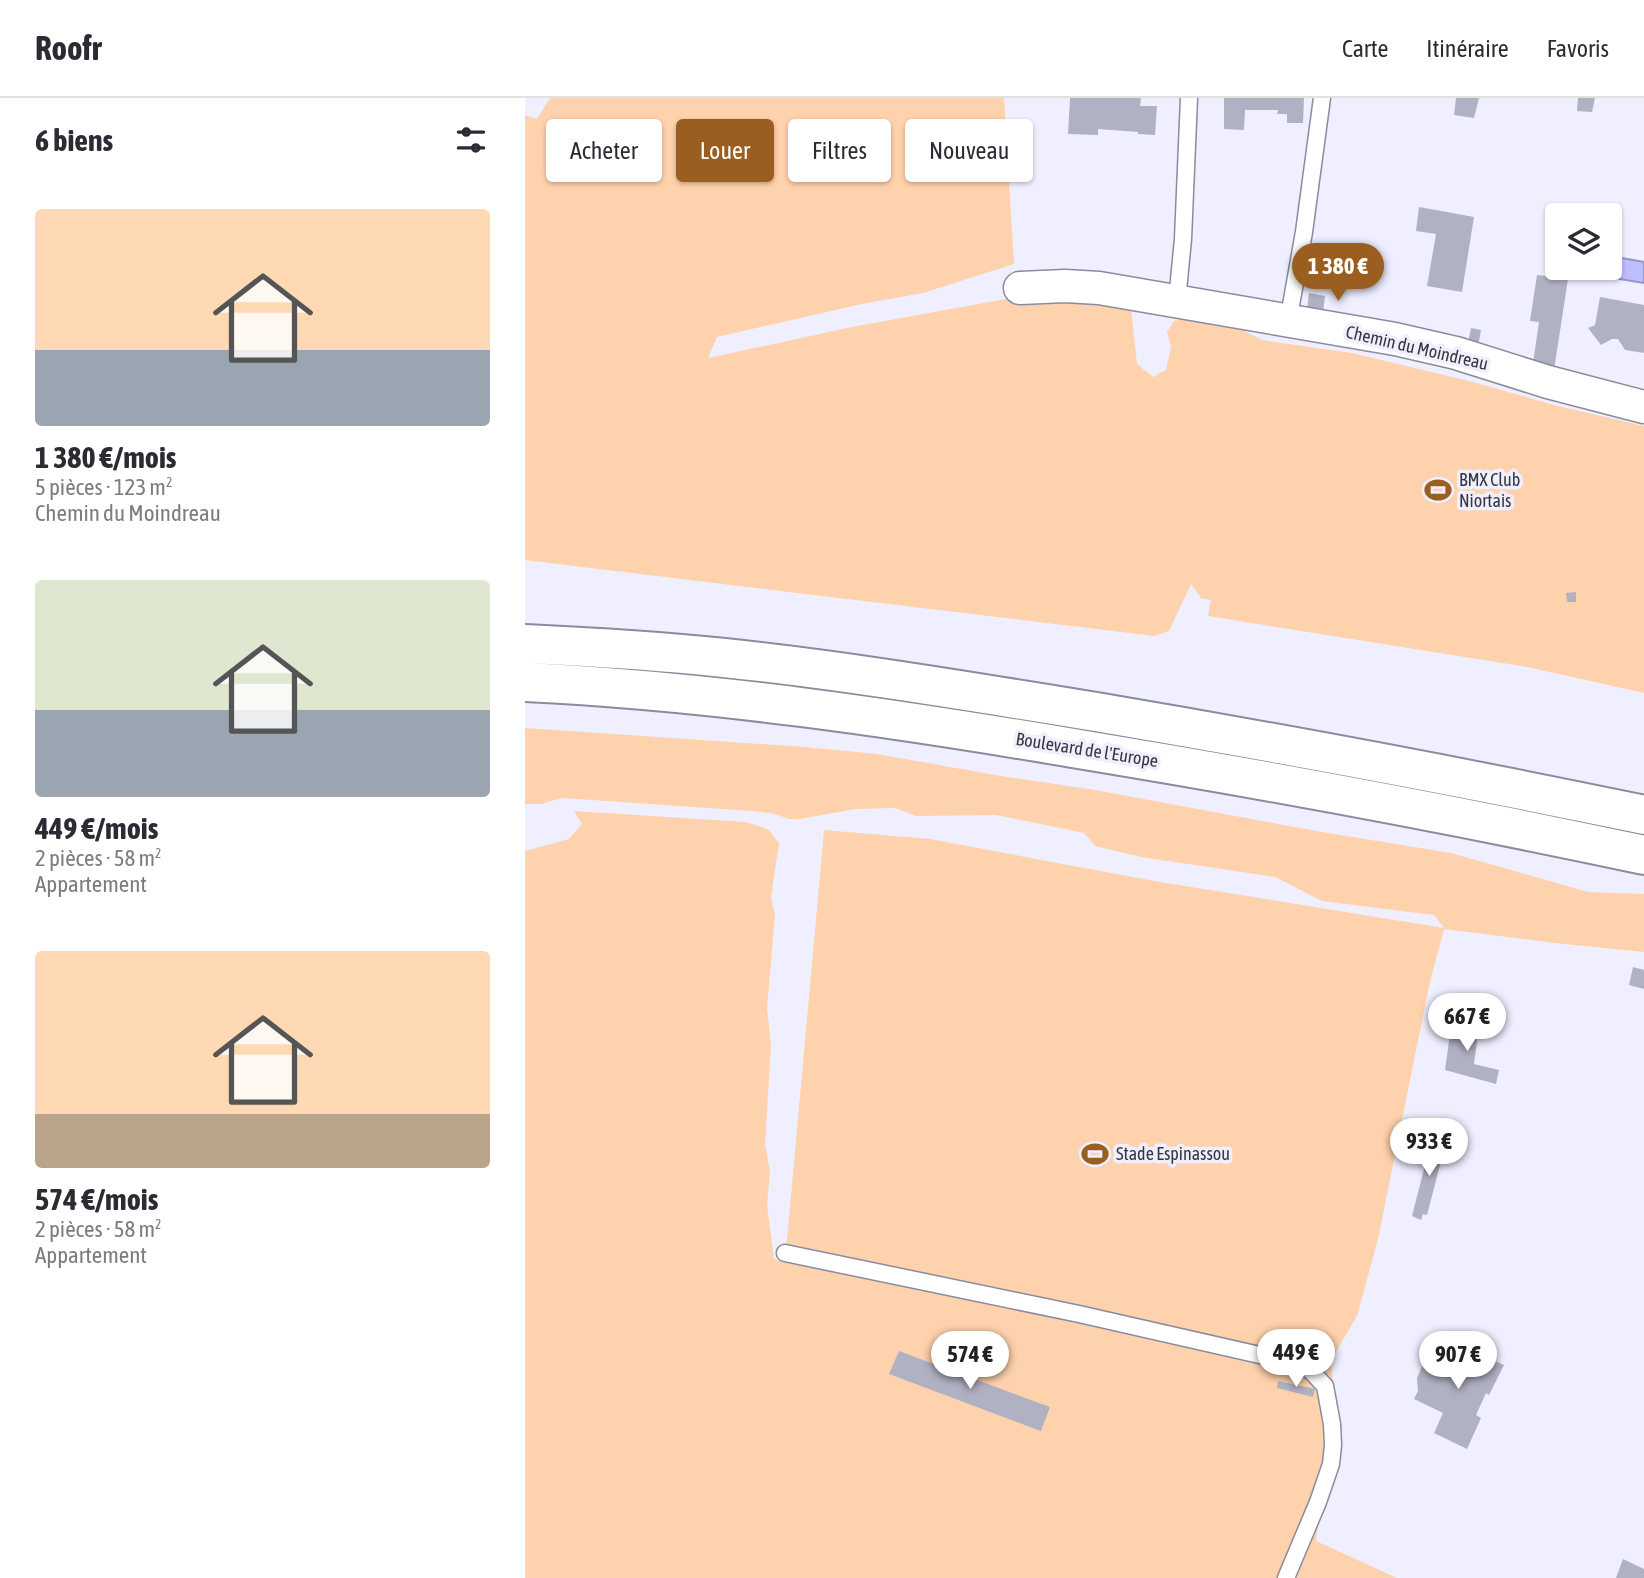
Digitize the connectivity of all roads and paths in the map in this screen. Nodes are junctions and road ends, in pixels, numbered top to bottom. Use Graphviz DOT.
graph roads {
  1 [pos="1189,98"];
  2 [pos="1322,98"];
  3 [pos="1020,289"];
  4 [pos="1177,301"];
  5 [pos="1288,322"];
  6 [pos="1644,407"];
  7 [pos="525,643"];
  8 [pos="525,682"];
  9 [pos="1644,815"];
  10 [pos="1644,855"];
  11 [pos="785,1253"];
  12 [pos="1286,1578"];
  1 -- 4 [label="lane"];
  2 -- 5 [label="lane"];
  3 -- 4 [label="street, Chemin du Moindreau"];
  4 -- 5 [label="street, Chemin du Moindreau"];
  5 -- 6 [label="street, Chemin du Moindreau"];
  7 -- 9 [label="highway"];
  8 -- 10 [label="highway, Boulevard de l'Europe"];
  11 -- 12 [label="lane"];
}
